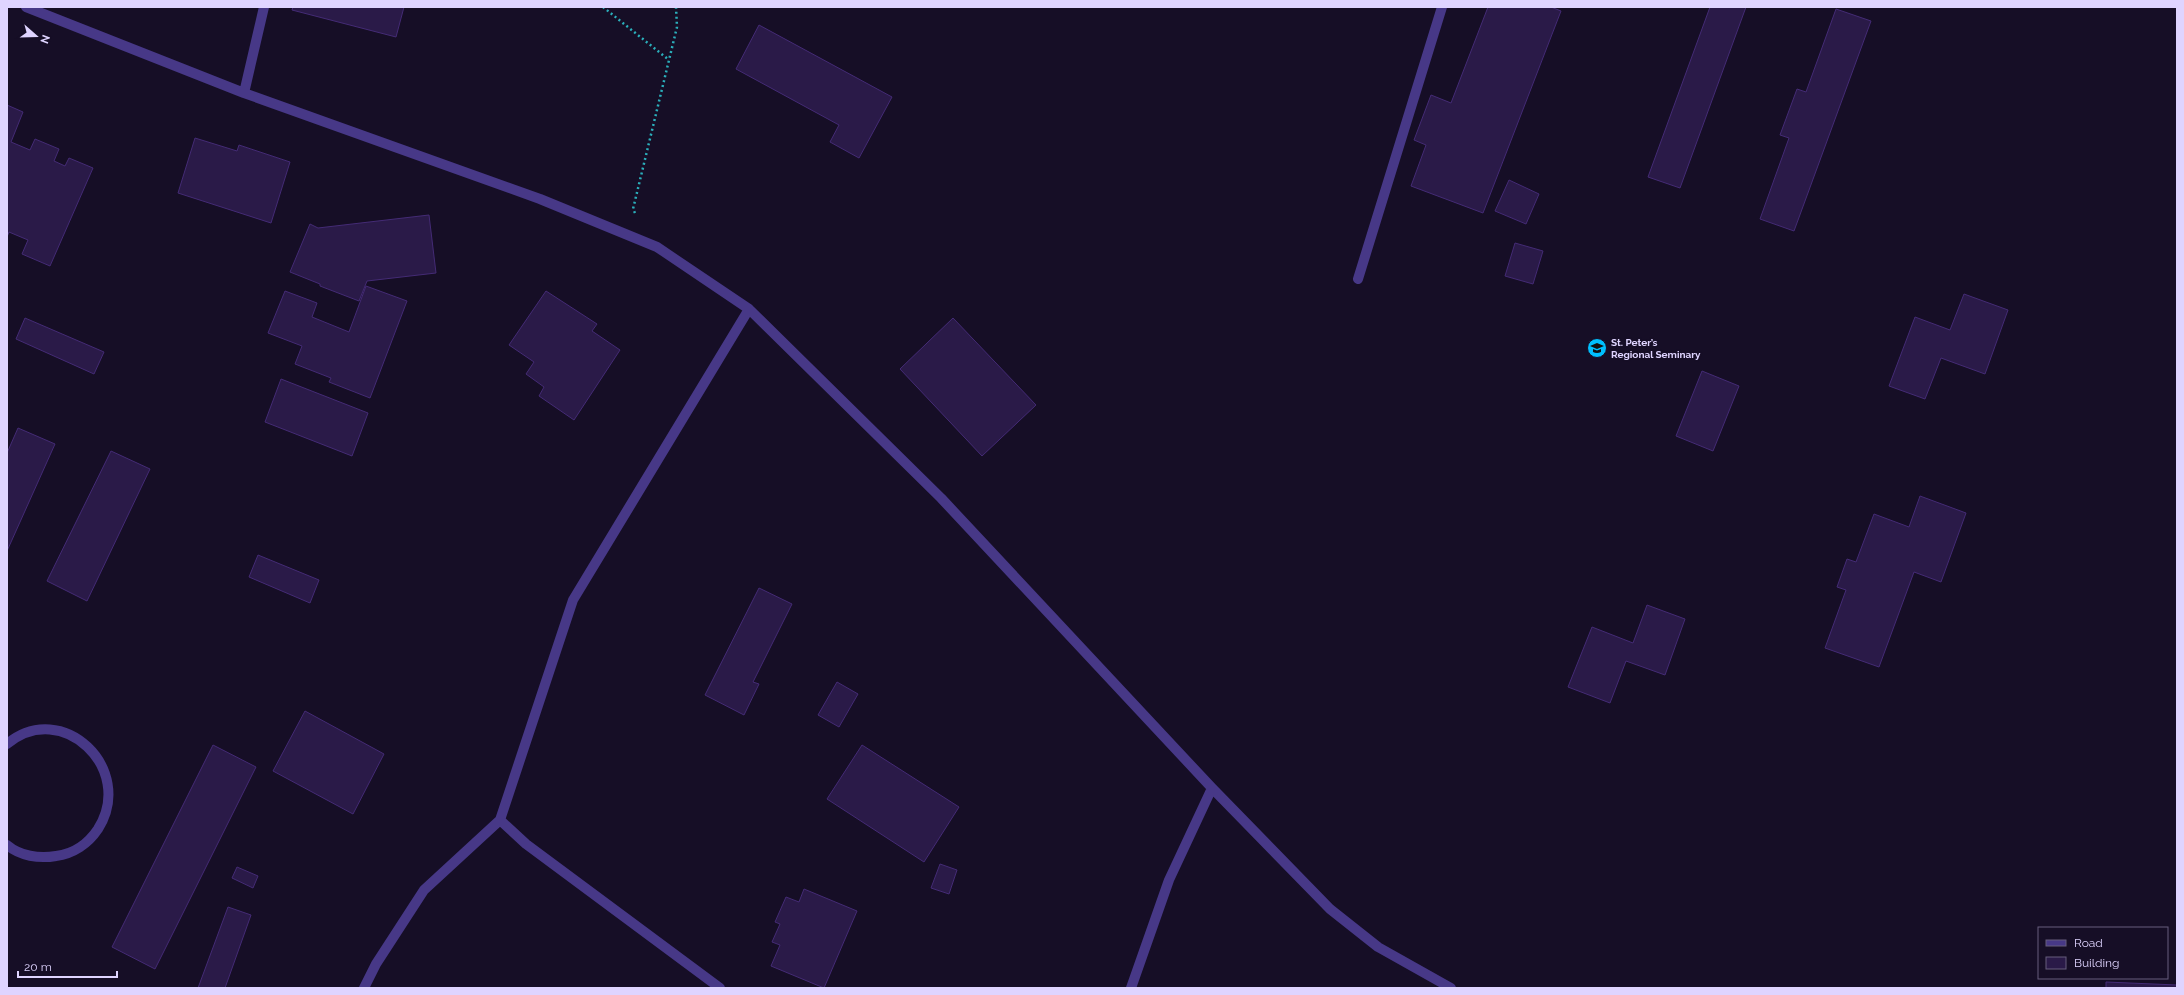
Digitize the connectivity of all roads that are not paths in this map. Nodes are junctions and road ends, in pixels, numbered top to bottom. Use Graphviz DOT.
graph roads {
  1 [pos="26,7"];
  2 [pos="264,7"];
  3 [pos="1442,7"];
  4 [pos="244,93"];
  5 [pos="1358,279"];
  6 [pos="750,309"];
  7 [pos="8,741"];
  8 [pos="1212,788"];
  9 [pos="500,820"];
  10 [pos="7,845"];
  11 [pos="364,988"];
  12 [pos="720,988"];
  13 [pos="1131,988"];
  14 [pos="1451,988"];
  1 -- 4 [label="street"];
  2 -- 4 [label="street"];
  3 -- 5 [label="street"];
  4 -- 6 [label="street"];
  6 -- 8 [label="street"];
  6 -- 9 [label="street"];
  7 -- 10 [label="street"];
  8 -- 13 [label="street"];
  8 -- 14 [label="street"];
  9 -- 11 [label="street"];
  9 -- 12 [label="street"];
}
